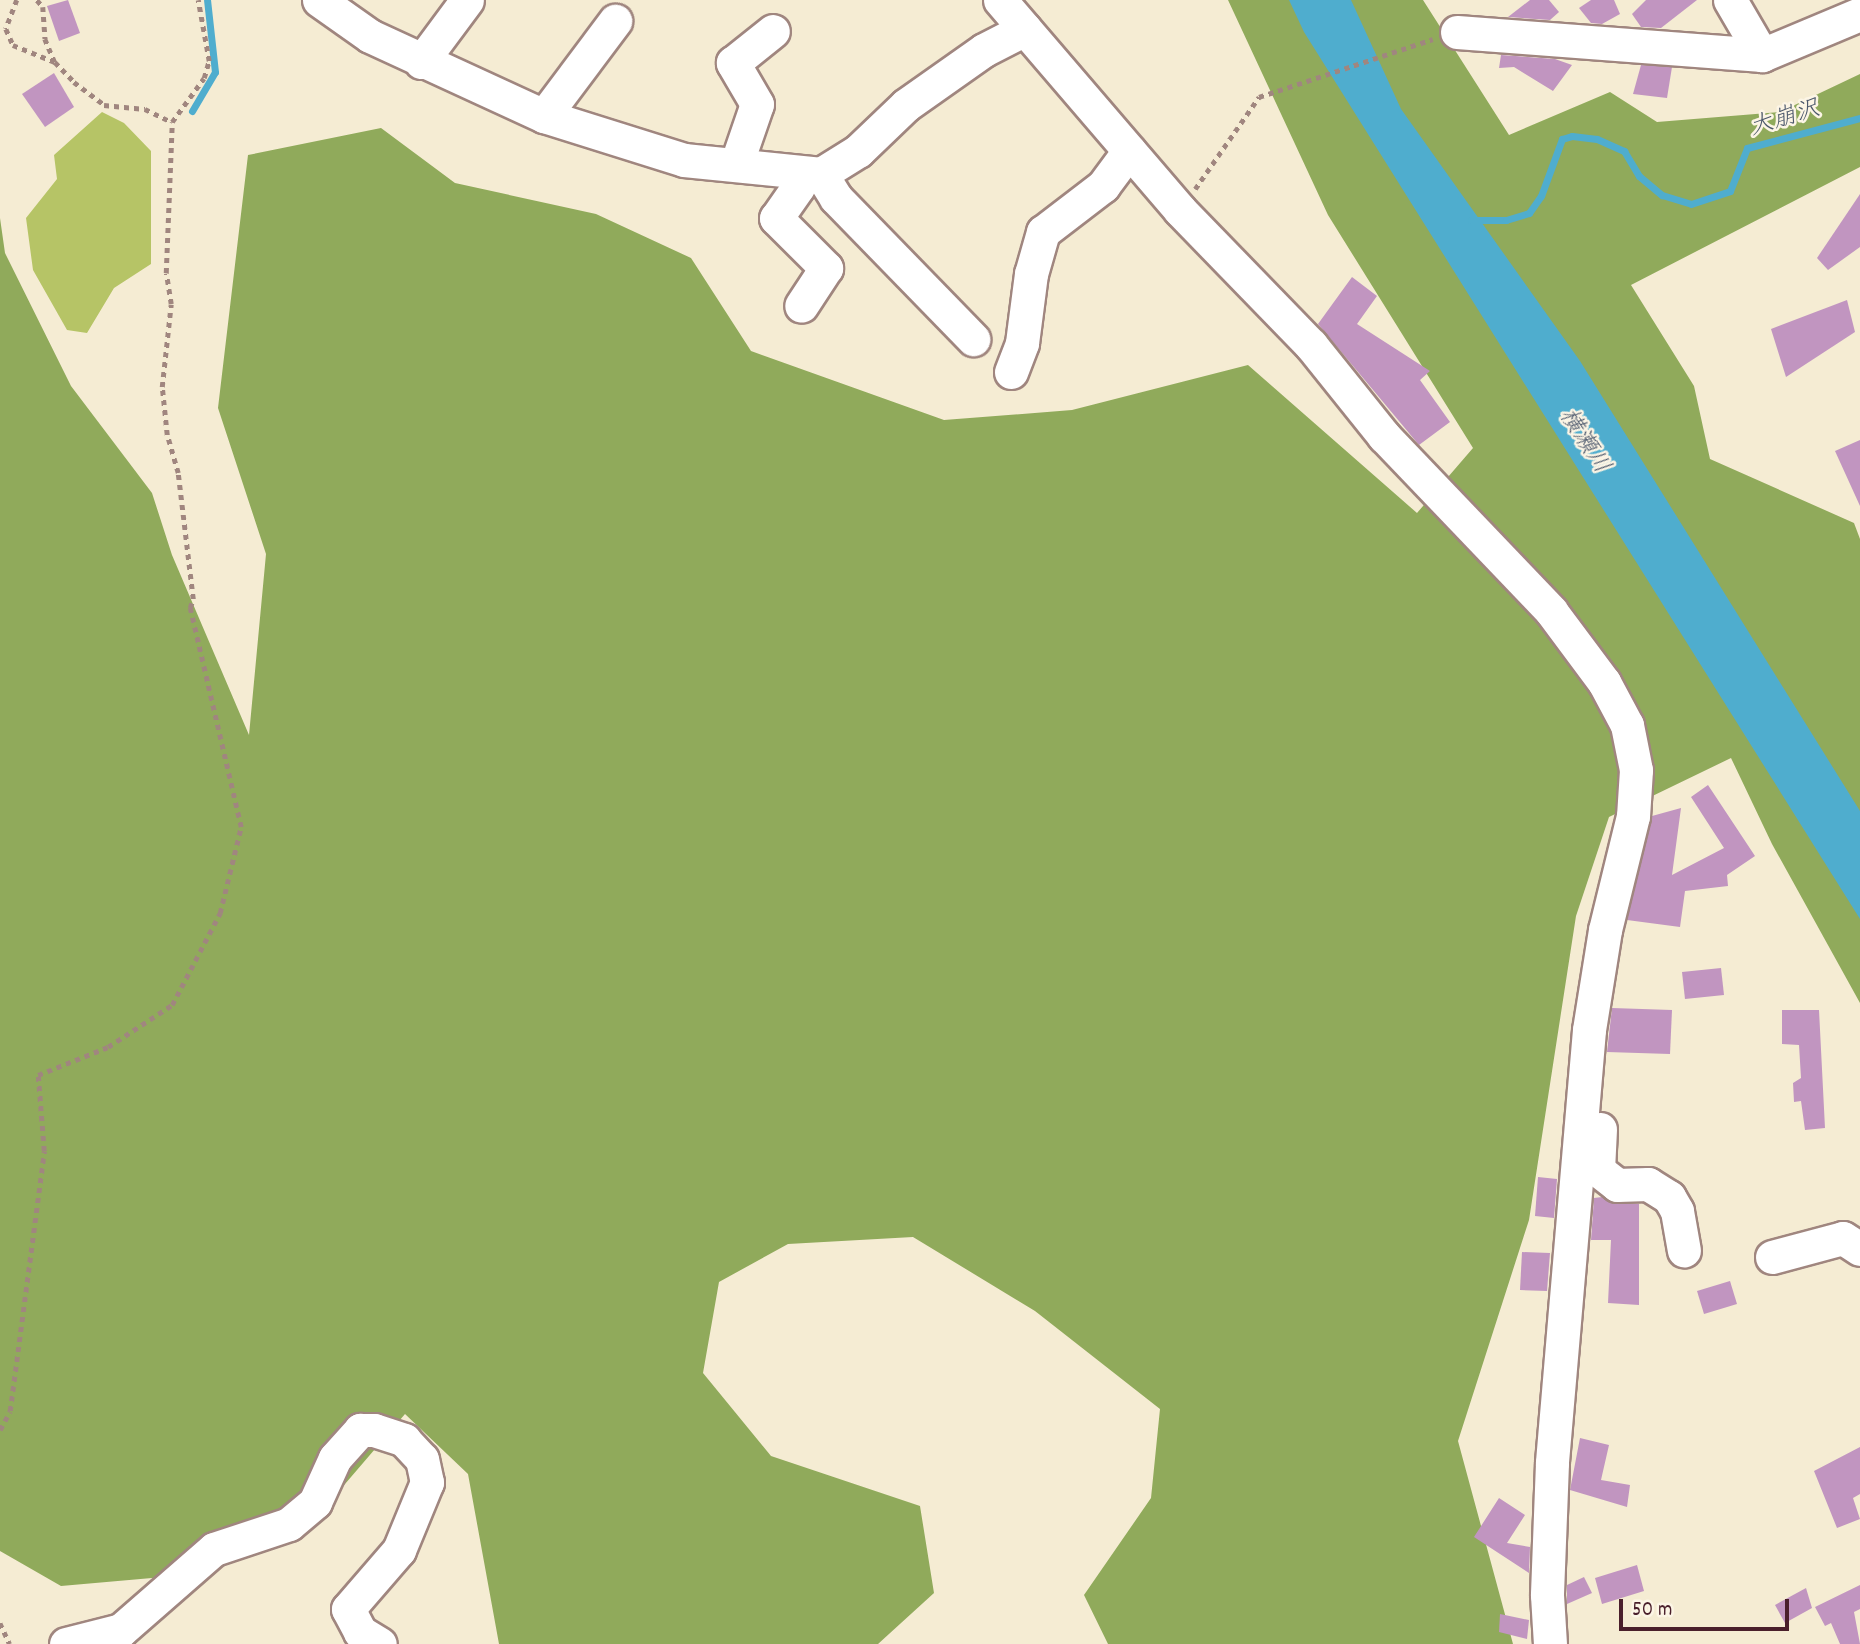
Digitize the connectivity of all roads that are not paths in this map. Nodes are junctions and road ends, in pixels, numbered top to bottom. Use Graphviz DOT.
graph roads {
  1 [pos="319,0"];
  2 [pos="467,0"];
  3 [pos="1000,0"];
  4 [pos="1730,0"];
  5 [pos="1860,14"];
  6 [pos="615,21"];
  7 [pos="1025,29"];
  8 [pos="773,31"];
  9 [pos="1457,32"];
  10 [pos="1762,55"];
  11 [pos="421,62"];
  12 [pos="544,116"];
  13 [pos="1129,151"];
  14 [pos="737,162"];
  15 [pos="811,173"];
  16 [pos="801,306"];
  17 [pos="974,339"];
  18 [pos="1011,372"];
  19 [pos="1586,1085"];
  20 [pos="1860,1249"];
  21 [pos="1684,1250"];
  22 [pos="1772,1257"];
  23 [pos="66,1644"];
  24 [pos="380,1644"];
  25 [pos="1550,1644"];
  1 -- 11 [label="street"];
  2 -- 11 [label="street"];
  3 -- 7 [label="street"];
  4 -- 10 [label="street"];
  5 -- 10 [label="street"];
  6 -- 12 [label="street"];
  7 -- 13 [label="street"];
  7 -- 15 [label="street"];
  8 -- 14 [label="street"];
  9 -- 10 [label="street"];
  11 -- 12 [label="street"];
  12 -- 14 [label="street"];
  13 -- 18 [label="street"];
  13 -- 19 [label="street"];
  14 -- 15 [label="street"];
  15 -- 16 [label="street"];
  15 -- 17 [label="street"];
  19 -- 21 [label="street"];
  19 -- 25 [label="street"];
  20 -- 22 [label="street"];
  23 -- 24 [label="street"];
}
